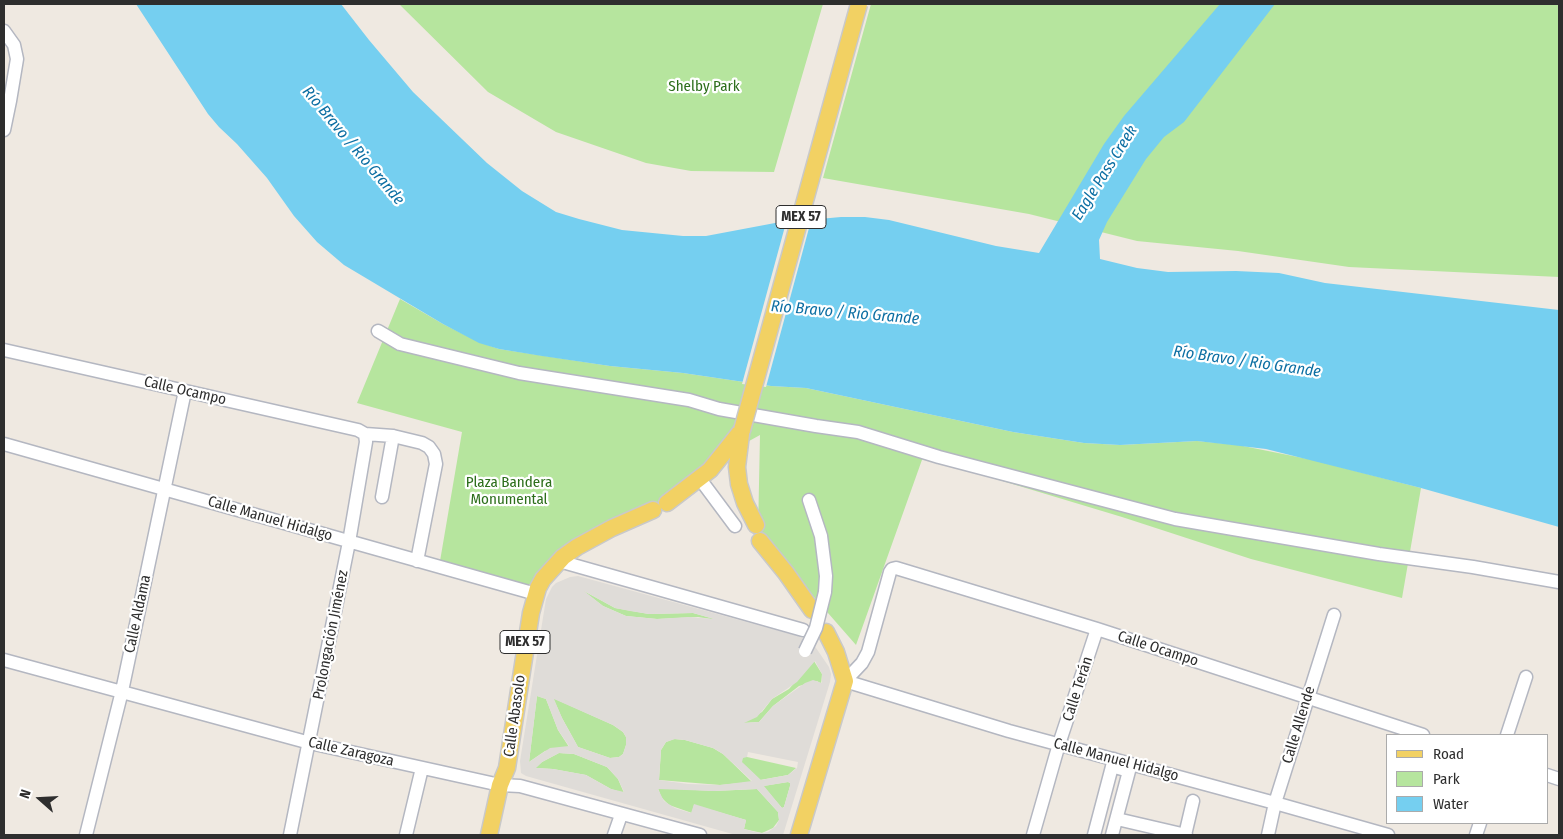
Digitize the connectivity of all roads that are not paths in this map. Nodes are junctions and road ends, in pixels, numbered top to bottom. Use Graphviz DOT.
graph roads {
  1 [pos="859,4"];
  2 [pos="4,31"];
  3 [pos="4,130"];
  4 [pos="378,331"];
  5 [pos="4,350"];
  6 [pos="185,391"];
  7 [pos="742,430"];
  8 [pos="366,434"];
  9 [pos="392,436"];
  10 [pos="4,444"];
  11 [pos="700,479"];
  12 [pos="163,489"];
  13 [pos="382,497"];
  14 [pos="810,500"];
  15 [pos="735,526"];
  16 [pos="349,542"];
  17 [pos="417,561"];
  18 [pos="559,561"];
  19 [pos="1559,582"];
  20 [pos="536,594"];
  21 [pos="812,610"];
  22 [pos="1334,615"];
  23 [pos="1097,629"];
  24 [pos="803,630"];
  25 [pos="826,635"];
  26 [pos="804,651"];
  27 [pos="4,660"];
  28 [pos="1526,678"];
  29 [pos="845,681"];
  30 [pos="122,691"];
  31 [pos="1307,698"];
  32 [pos="1420,734"];
  33 [pos="1507,734"];
  34 [pos="310,743"];
  35 [pos="1060,744"];
  36 [pos="1113,763"];
  37 [pos="422,768"];
  38 [pos="500,785"];
  39 [pos="1193,802"];
  40 [pos="1276,803"];
  41 [pos="620,815"];
  42 [pos="1117,819"];
  43 [pos="1138,830"];
  44 [pos="86,835"];
  45 [pos="290,835"];
  46 [pos="406,835"];
  47 [pos="489,835"];
  48 [pos="614,835"];
  49 [pos="700,835"];
  50 [pos="799,835"];
  51 [pos="1033,835"];
  52 [pos="1094,835"];
  53 [pos="1112,835"];
  54 [pos="1185,835"];
  55 [pos="1268,835"];
  56 [pos="1388,835"];
  1 -- 7 [label="main road, MEX 57, bridge"];
  2 -- 3 [label="street"];
  4 -- 19 [label="street"];
  5 -- 6 [label="street, Calle Ocampo"];
  6 -- 8 [label="street, Calle Ocampo"];
  6 -- 12 [label="street, Calle Aldama"];
  7 -- 11 [label="main road, Calle Abasolo / MEX 57"];
  7 -- 21 [label="main road, MEX 57"];
  8 -- 9 [label="street, Calle Ocampo"];
  8 -- 16 [label="street, Prolongación Jiménez"];
  9 -- 13 [label="street"];
  9 -- 17 [label="street, Calle Ocampo"];
  10 -- 12 [label="street, Calle Manuel Hidalgo"];
  11 -- 15 [label="street"];
  11 -- 18 [label="main road, Calle Abasolo / MEX 57"];
  12 -- 16 [label="street, Calle Manuel Hidalgo"];
  12 -- 30 [label="street, Calle Aldama"];
  14 -- 26 [label="street, bridge"];
  16 -- 17 [label="street, Calle Manuel Hidalgo"];
  16 -- 34 [label="street, Prolongación Jiménez"];
  17 -- 20 [label="street, Calle Manuel Hidalgo"];
  18 -- 20 [label="main road, Calle Abasolo / MEX 57"];
  18 -- 24 [label="street"];
  20 -- 38 [label="main road, Calle Abasolo / MEX 57"];
  22 -- 31 [label="street, Calle Allende"];
  23 -- 29 [label="street, Calle Ocampo"];
  23 -- 31 [label="street, Calle Ocampo"];
  23 -- 35 [label="street, Calle Terán"];
  25 -- 29 [label="main road"];
  27 -- 30 [label="street, Calle Zaragoza"];
  28 -- 33 [label="street"];
  29 -- 35 [label="street, Calle Manuel Hidalgo"];
  29 -- 50 [label="main road"];
  30 -- 34 [label="street, Calle Zaragoza"];
  30 -- 44 [label="street, Calle Aldama"];
  31 -- 32 [label="street, Calle Ocampo"];
  31 -- 40 [label="street, Calle Allende"];
  34 -- 37 [label="street, Calle Zaragoza"];
  34 -- 45 [label="street, Prolongación Jiménez"];
  35 -- 36 [label="street, Calle Manuel Hidalgo"];
  35 -- 51 [label="street, Calle Terán"];
  36 -- 40 [label="street, Calle Manuel Hidalgo"];
  36 -- 42 [label="street"];
  36 -- 52 [label="street"];
  37 -- 38 [label="street, Calle Zaragoza"];
  37 -- 46 [label="street"];
  38 -- 41 [label="street, Calle Zaragoza"];
  38 -- 47 [label="main road, Calle Abasolo / MEX 57"];
  39 -- 54 [label="street"];
  40 -- 55 [label="street, Calle Allende"];
  40 -- 56 [label="street, Calle Manuel Hidalgo"];
  41 -- 48 [label="street"];
  41 -- 49 [label="street, Calle Zaragoza"];
  42 -- 43 [label="street"];
  42 -- 53 [label="street"];
  43 -- 54 [label="street"];
}
